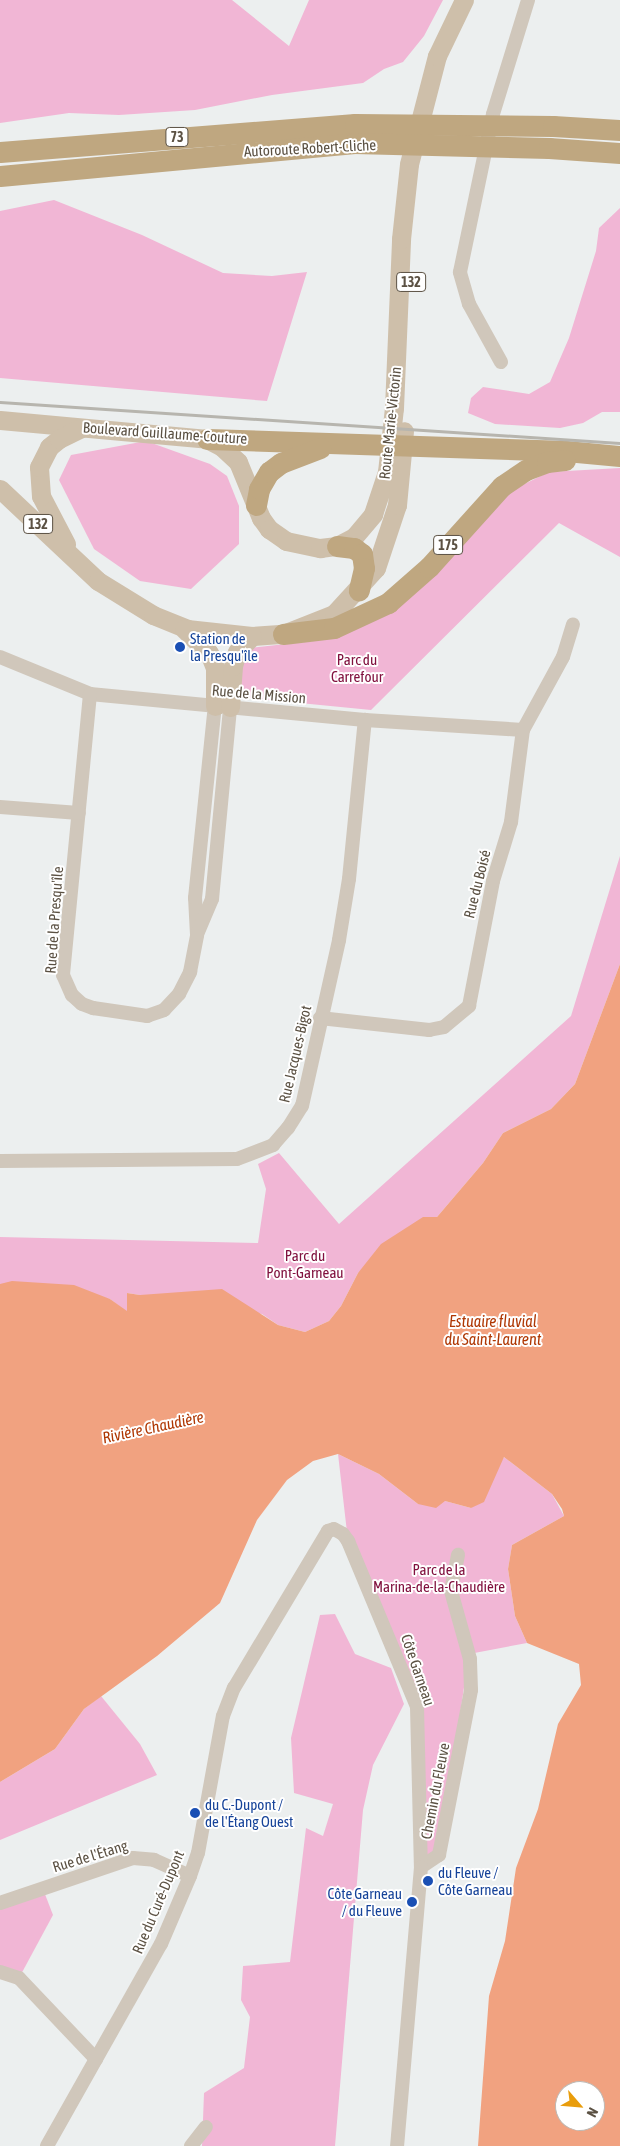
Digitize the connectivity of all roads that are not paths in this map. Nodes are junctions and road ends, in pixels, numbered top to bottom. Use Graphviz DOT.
graph roads {
  1 [pos="464,0"];
  2 [pos="528,0"];
  3 [pos="427,98"];
  4 [pos="620,130"];
  5 [pos="354,134"];
  6 [pos="0,152"];
  7 [pos="620,153"];
  8 [pos="0,176"];
  9 [pos="500,362"];
  10 [pos="0,420"];
  11 [pos="83,427"];
  12 [pos="207,439"];
  13 [pos="330,445"];
  14 [pos="615,456"];
  15 [pos="0,489"];
  16 [pos="256,505"];
  17 [pos="337,546"];
  18 [pos="76,560"];
  19 [pos="359,590"];
  20 [pos="573,625"];
  21 [pos="184,629"];
  22 [pos="283,634"];
  23 [pos="252,636"];
  24 [pos="0,657"];
  25 [pos="90,694"];
  26 [pos="222,707"];
  27 [pos="365,720"];
  28 [pos="523,730"];
  29 [pos="0,807"];
  30 [pos="79,813"];
  31 [pos="320,1018"];
  32 [pos="0,1161"];
  33 [pos="334,1529"];
  34 [pos="458,1555"];
  35 [pos="421,1867"];
  36 [pos="190,1876"];
  37 [pos="0,1903"];
  38 [pos="0,1972"];
  39 [pos="96,2060"];
  40 [pos="206,2128"];
  41 [pos="47,2146"];
  42 [pos="191,2146"];
  43 [pos="398,2146"];
  1 -- 3 [label="main road, Route Marie-Victorin / 132"];
  2 -- 9 [label="street"];
  3 -- 17 [label="main road, Route Marie-Victorin / 132"];
  3 -- 19 [label="main road, Route Marie-Victorin / 132"];
  4 -- 5 [label="highway, Autoroute Robert-Cliche / 73"];
  5 -- 6 [label="highway, Autoroute Robert-Cliche / 73"];
  5 -- 7 [label="highway, Autoroute Robert-Cliche / 73"];
  5 -- 8 [label="highway, Autoroute Robert-Cliche / 73"];
  10 -- 11 [label="main road, Boulevard Guillaume-Couture / 132"];
  11 -- 12 [label="main road, Boulevard Guillaume-Couture / 132"];
  11 -- 18 [label="main road"];
  12 -- 13 [label="highway, Boulevard Guillaume-Couture / 175"];
  12 -- 16 [label="main road, Route Marie-Victorin / 132"];
  13 -- 14 [label="highway, 175"];
  13 -- 16 [label="highway"];
  14 -- 22 [label="highway, 175"];
  15 -- 18 [label="main road, 132"];
  16 -- 17 [label="main road, Route Marie-Victorin / 132"];
  17 -- 19 [label="highway"];
  18 -- 21 [label="main road, 132"];
  19 -- 22 [label="main road, Route Marie-Victorin / 132"];
  20 -- 28 [label="street, Rue du Boisé"];
  21 -- 23 [label="main road, 132"];
  21 -- 26 [label="main road"];
  22 -- 23 [label="main road, 132"];
  23 -- 26 [label="main road"];
  24 -- 25 [label="street, Rue de la Mission"];
  25 -- 26 [label="street, Rue de la Mission"];
  25 -- 30 [label="street, Rue de la Presqu'île"];
  26 -- 27 [label="street, Rue de la Mission"];
  26 -- 30 [label="street, Rue de la Presqu'île"];
  27 -- 28 [label="street, Rue de la Mission"];
  27 -- 31 [label="street, Rue Jacques-Bigot"];
  28 -- 31 [label="street, Rue du Boisé"];
  29 -- 30 [label="street"];
  31 -- 32 [label="street, Rue Jacques-Bigot"];
  33 -- 35 [label="street, Côte Garneau"];
  33 -- 36 [label="street, Rue du Curé-Dupont"];
  34 -- 35 [label="street, Chemin du Fleuve"];
  35 -- 43 [label="street"];
  36 -- 37 [label="street, Rue de l'Étang"];
  36 -- 39 [label="street, Rue du Curé-Dupont"];
  38 -- 39 [label="street"];
  39 -- 41 [label="street, Rue du Curé-Dupont"];
  40 -- 42 [label="street"];
}
